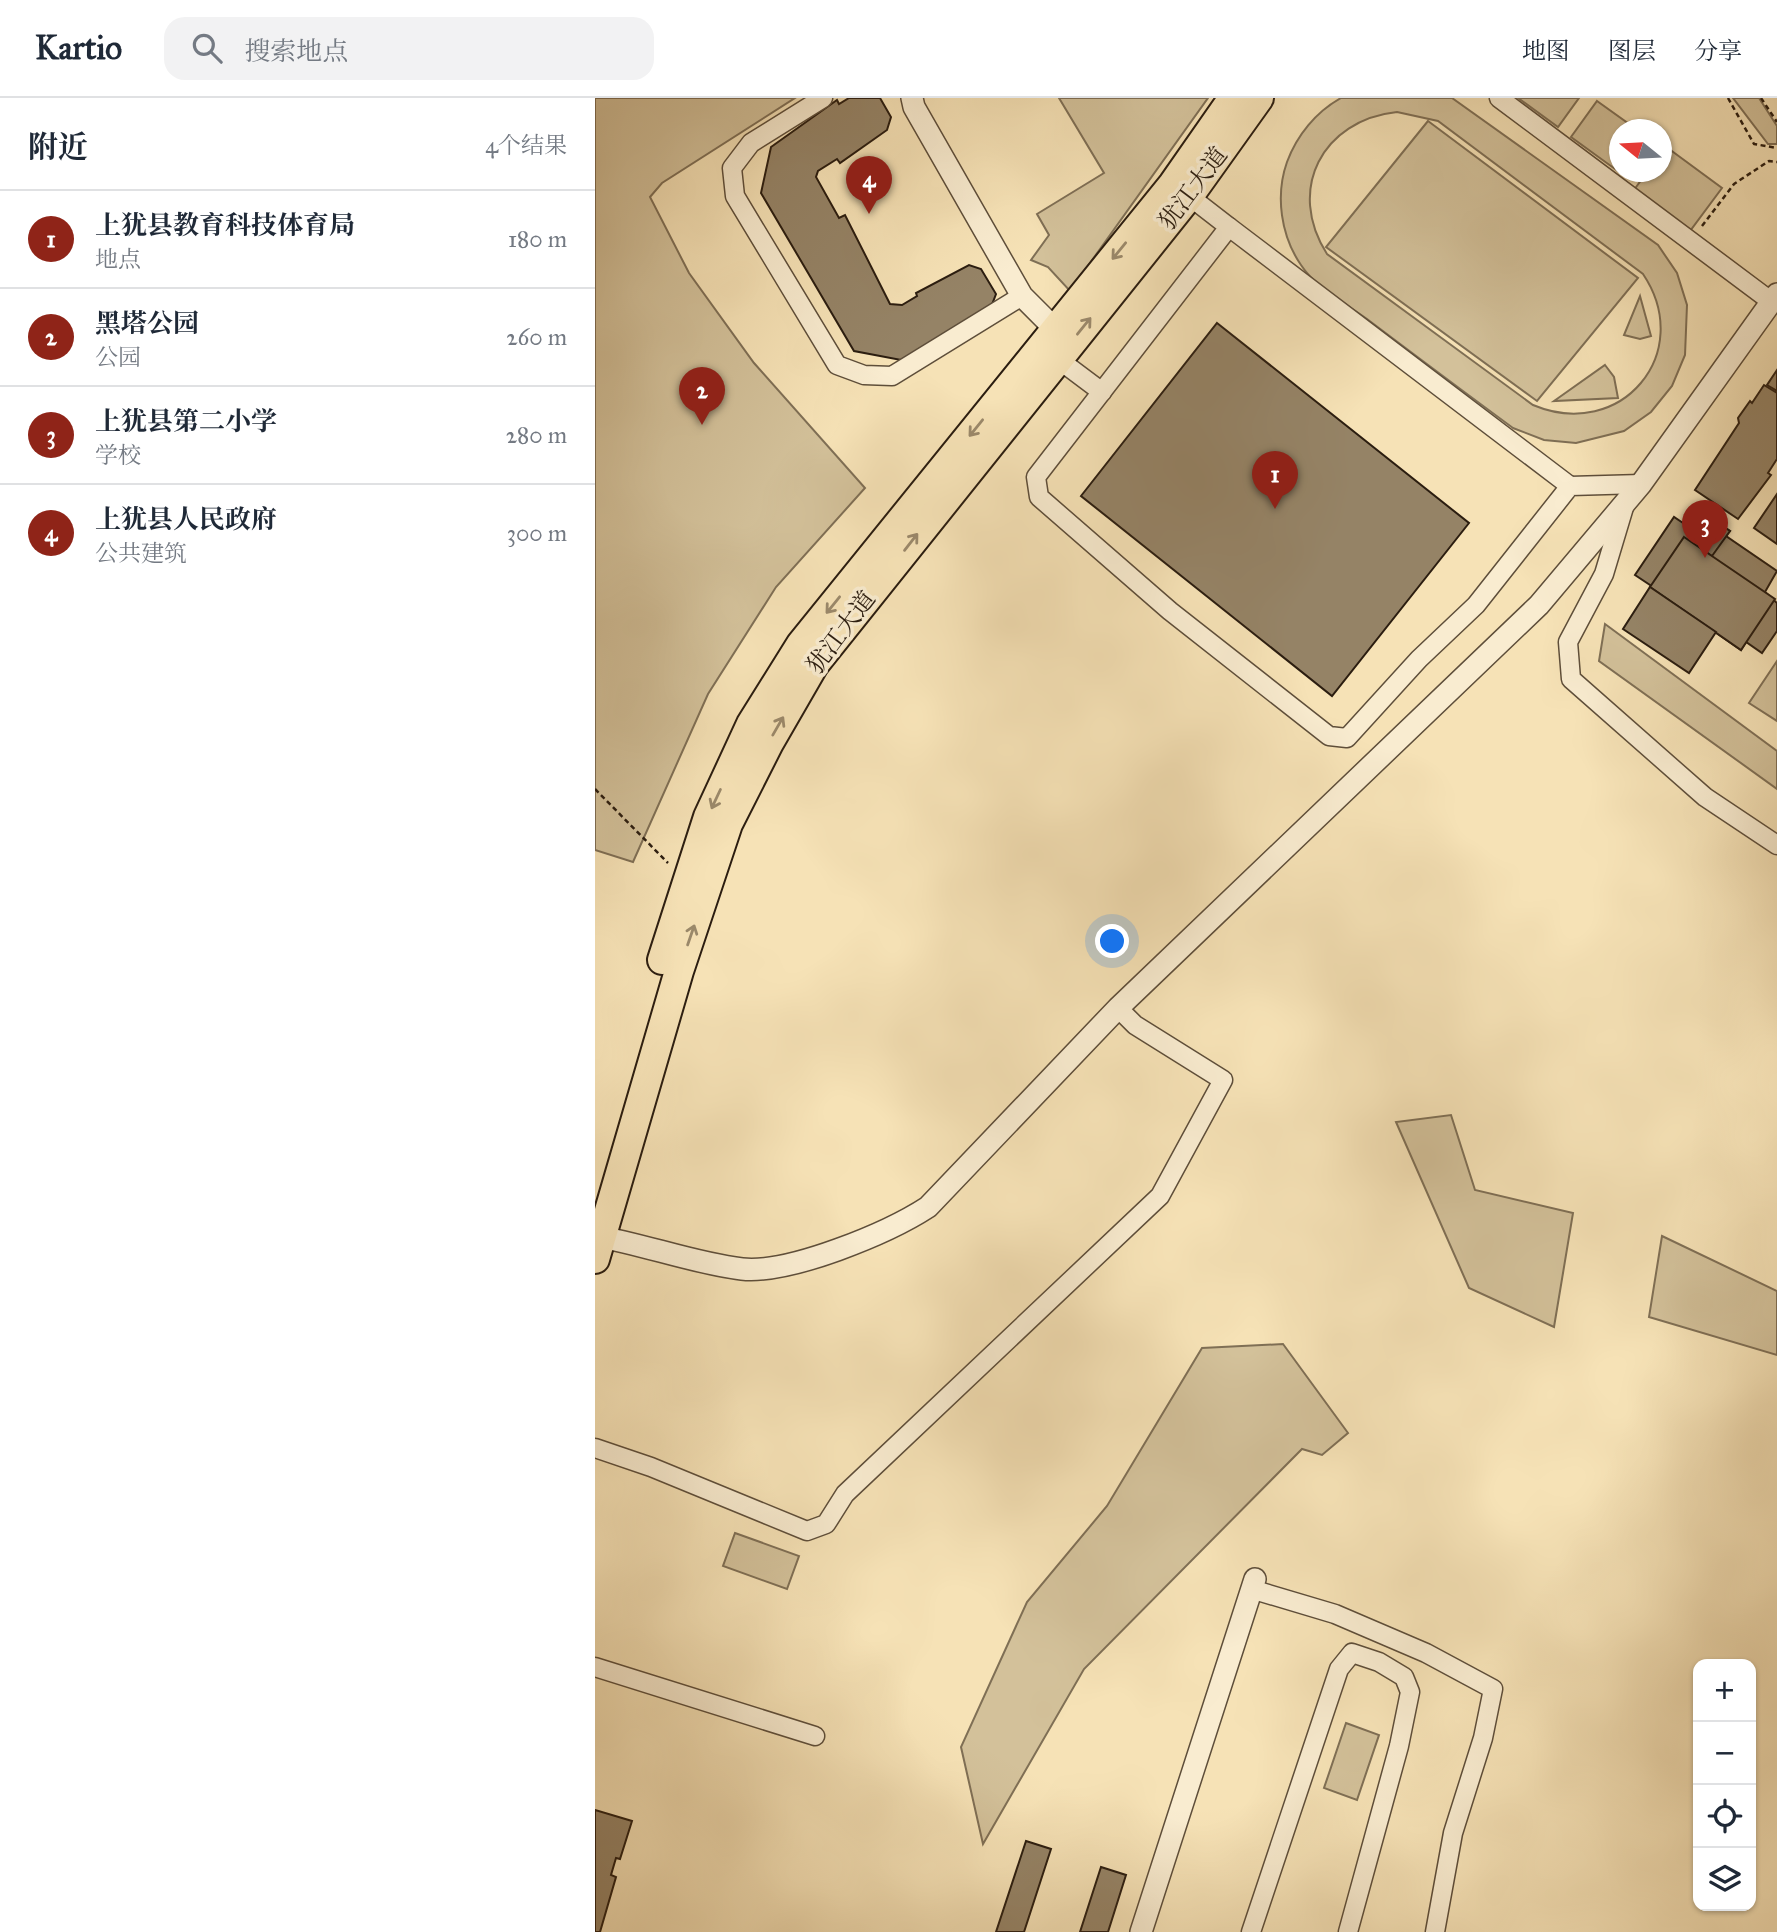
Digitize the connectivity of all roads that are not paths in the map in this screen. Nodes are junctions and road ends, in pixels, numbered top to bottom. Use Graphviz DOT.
graph roads {
  1 [pos="823,98"];
  2 [pos="912,98"];
  3 [pos="1233,98"];
  4 [pos="1259,98"];
  5 [pos="1499,98"];
  6 [pos="1189,196"];
  7 [pos="1229,227"];
  8 [pos="1022,296"];
  9 [pos="1774,298"];
  10 [pos="1055,329"];
  11 [pos="1058,359"];
  12 [pos="1102,392"];
  13 [pos="1641,484"];
  14 [pos="1570,486"];
  15 [pos="1625,503"];
  16 [pos="1777,845"];
  17 [pos="1118,1008"];
  18 [pos="595,1199"];
  19 [pos="597,1244"];
  20 [pos="595,1448"];
  21 [pos="1253,1584"];
  22 [pos="595,1667"];
  23 [pos="815,1735"];
  24 [pos="1141,1932"];
  25 [pos="1251,1932"];
  26 [pos="1348,1932"];
  27 [pos="1435,1932"];
  1 -- 8 [label="street"];
  2 -- 8 [label="street"];
  3 -- 10 [label="main road, 犹江大道, one-way"];
  4 -- 6 [label="main road, 犹江大道"];
  5 -- 9 [label="street"];
  6 -- 7 [label="street"];
  11 -- 6 [label="main road, 犹江大道, one-way"];
  7 -- 12 [label="street"];
  7 -- 14 [label="street"];
  8 -- 10 [label="street"];
  9 -- 13 [label="street"];
  10 -- 18 [label="main road, 犹江大道, one-way"];
  11 -- 12 [label="street"];
  19 -- 11 [label="main road, 犹江大道, one-way"];
  12 -- 14 [label="street"];
  13 -- 14 [label="street"];
  13 -- 15 [label="street"];
  15 -- 16 [label="street"];
  15 -- 17 [label="street"];
  17 -- 19 [label="street"];
  17 -- 20 [label="street"];
  21 -- 24 [label="street"];
  21 -- 27 [label="street"];
  22 -- 23 [label="street"];
  25 -- 26 [label="street"];
}
